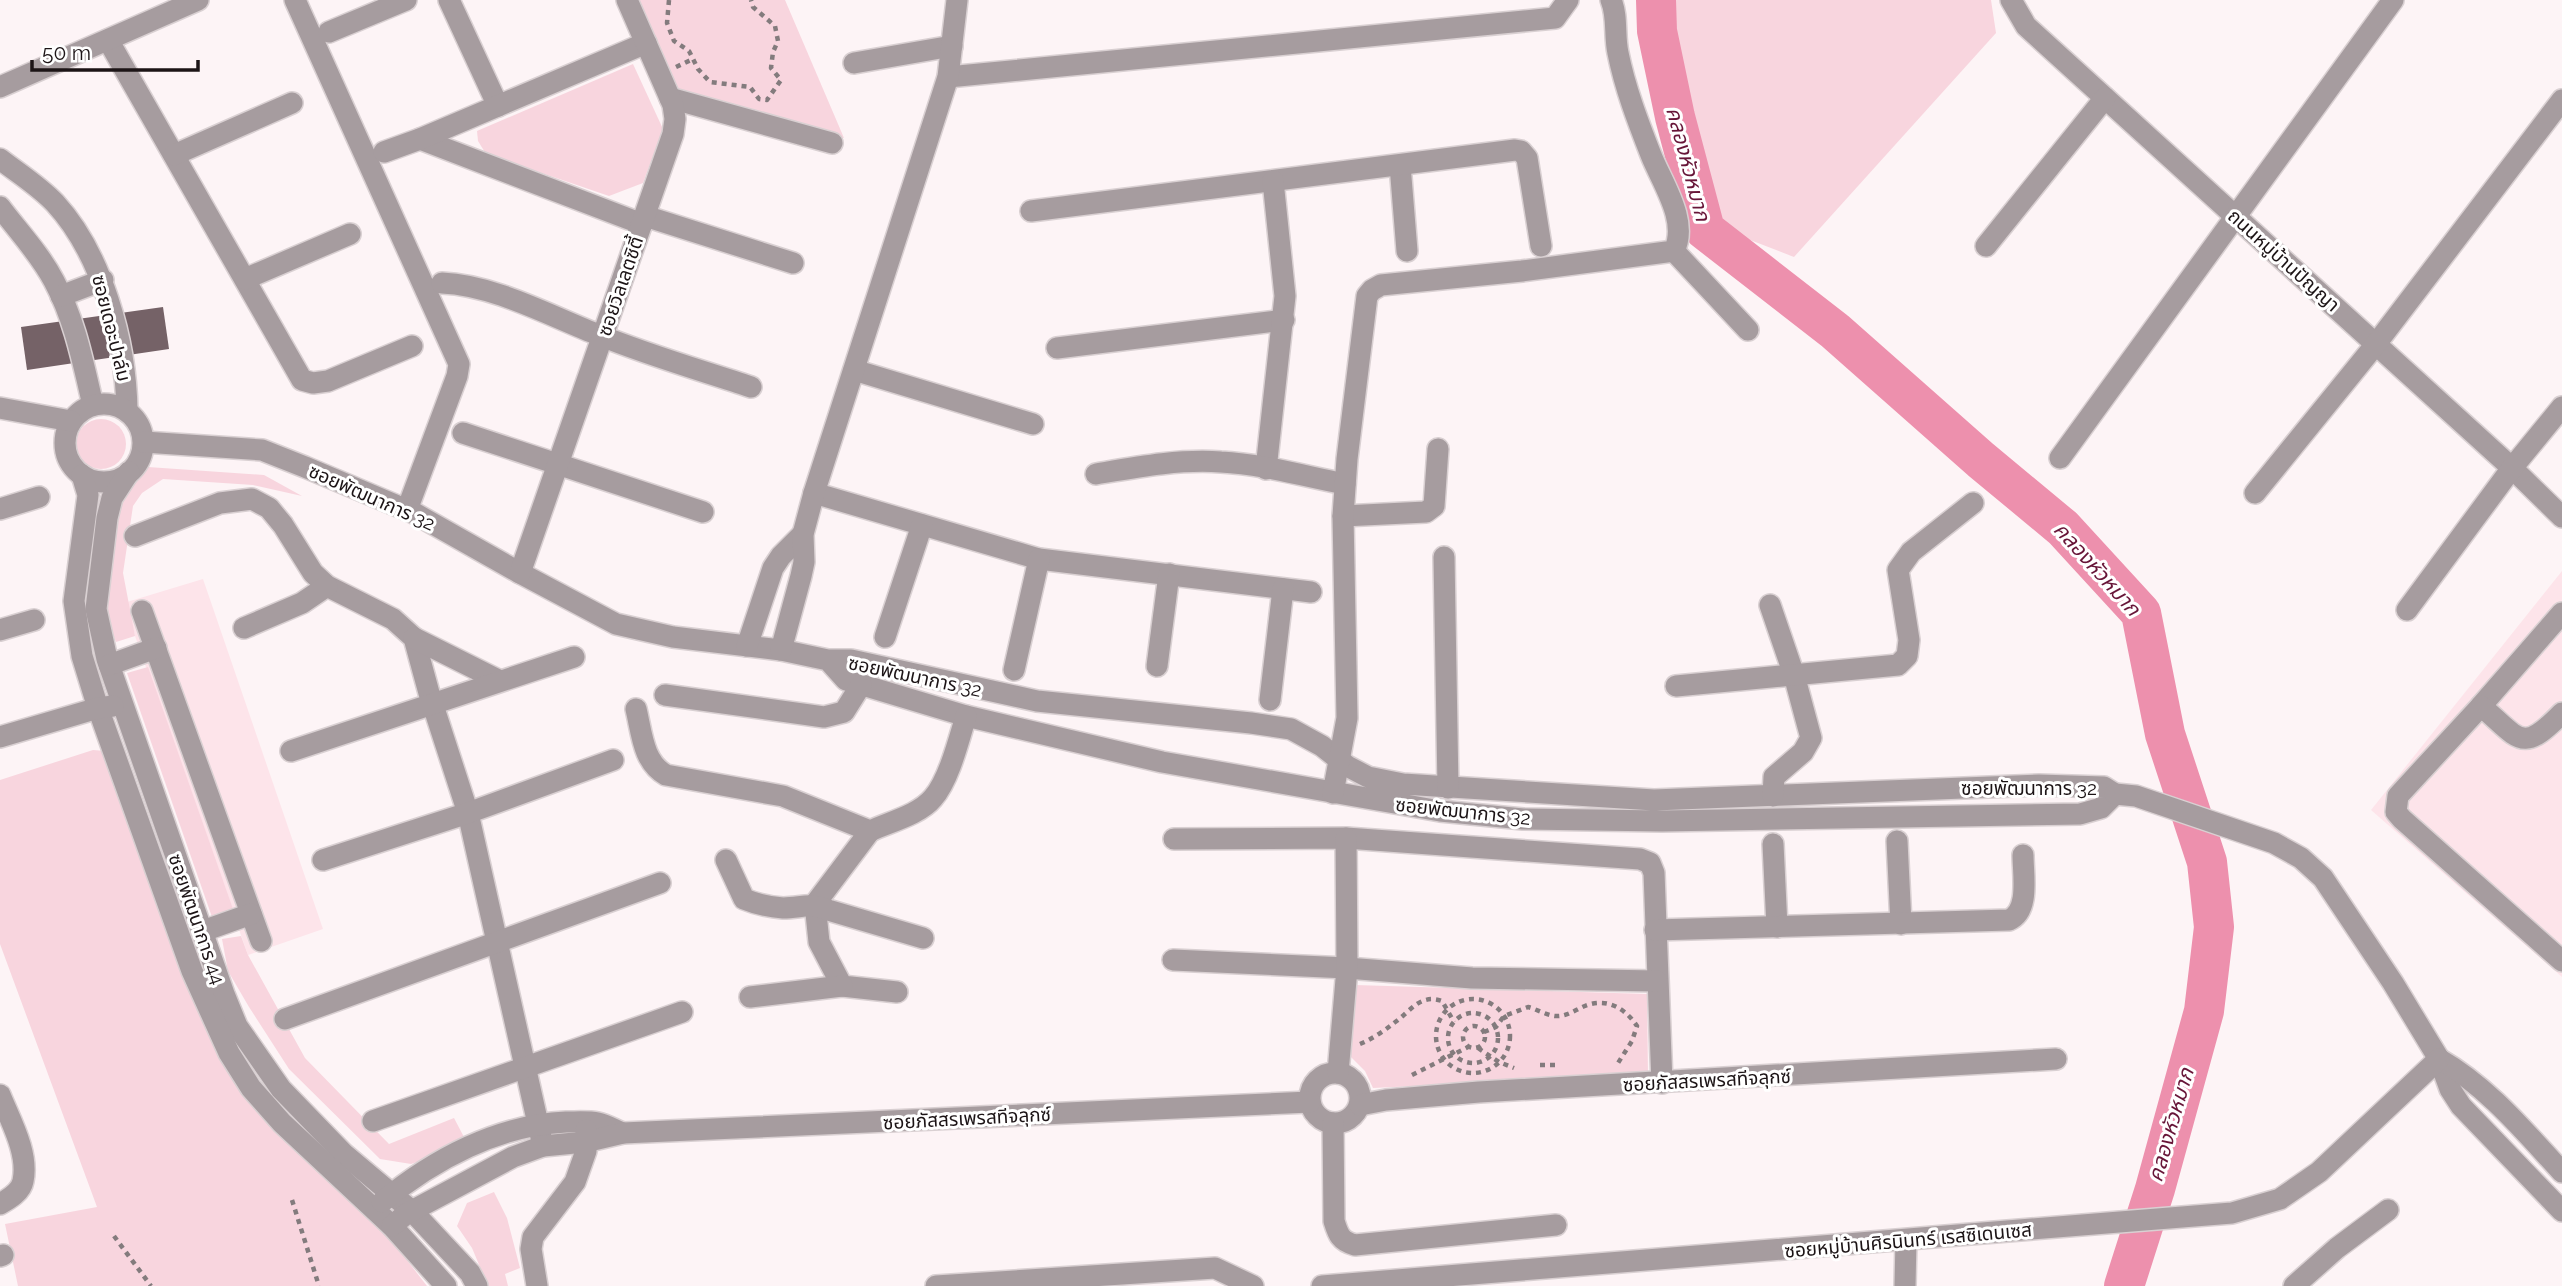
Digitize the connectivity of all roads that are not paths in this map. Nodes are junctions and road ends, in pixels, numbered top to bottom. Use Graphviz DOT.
graph roads {
  1 [pos="198,0"];
  2 [pos="295,0"];
  3 [pos="405,0"];
  4 [pos="449,0"];
  5 [pos="627,0"];
  6 [pos="957,0"];
  7 [pos="1568,0"];
  8 [pos="1611,0"];
  9 [pos="2011,0"];
  10 [pos="2393,0"];
  11 [pos="329,32"];
  12 [pos="108,40"];
  13 [pos="646,43"];
  14 [pos="952,46"];
  15 [pos="854,63"];
  16 [pos="948,77"];
  17 [pos="0,88"];
  18 [pos="2105,97"];
  19 [pos="670,98"];
  20 [pos="2562,100"];
  21 [pos="292,103"];
  22 [pos="498,106"];
  23 [pos="420,138"];
  24 [pos="832,143"];
  25 [pos="384,152"];
  26 [pos="174,155"];
  27 [pos="0,159"];
  28 [pos="1400,165"];
  29 [pos="23,178"];
  30 [pos="1273,181"];
  31 [pos="0,196"];
  32 [pos="0,207"];
  33 [pos="1031,211"];
  34 [pos="2234,215"];
  35 [pos="643,220"];
  36 [pos="350,234"];
  37 [pos="1541,246"];
  38 [pos="1986,246"];
  39 [pos="1407,251"];
  40 [pos="1674,251"];
  41 [pos="793,263"];
  42 [pos="245,279"];
  43 [pos="103,280"];
  44 [pos="442,283"];
  45 [pos="61,296"];
  46 [pos="1283,320"];
  47 [pos="1748,330"];
  48 [pos="602,337"];
  49 [pos="2376,344"];
  50 [pos="412,345"];
  51 [pos="1057,348"];
  52 [pos="853,370"];
  53 [pos="751,387"];
  54 [pos="93,405"];
  55 [pos="2562,407"];
  56 [pos="0,408"];
  57 [pos="127,411"];
  58 [pos="71,421"];
  59 [pos="1033,424"];
  60 [pos="463,433"];
  61 [pos="144,442"];
  62 [pos="1438,449"];
  63 [pos="2060,458"];
  64 [pos="558,464"];
  65 [pos="2512,468"];
  66 [pos="1266,469"];
  67 [pos="129,472"];
  68 [pos="1096,474"];
  69 [pos="82,475"];
  70 [pos="1345,484"];
  71 [pos="2255,492"];
  72 [pos="814,493"];
  73 [pos="39,497"];
  74 [pos="1973,503"];
  75 [pos="0,509"];
  76 [pos="407,510"];
  77 [pos="703,512"];
  78 [pos="1343,516"];
  79 [pos="2562,517"];
  80 [pos="922,525"];
  81 [pos="803,534"];
  82 [pos="135,536"];
  83 [pos="1444,557"];
  84 [pos="1039,559"];
  85 [pos="520,573"];
  86 [pos="1169,574"];
  87 [pos="327,586"];
  88 [pos="1283,589"];
  89 [pos="1311,592"];
  90 [pos="1770,605"];
  91 [pos="2407,610"];
  92 [pos="142,611"];
  93 [pos="34,620"];
  94 [pos="2558,624"];
  95 [pos="244,628"];
  96 [pos="0,630"];
  97 [pos="885,637"];
  98 [pos="414,638"];
  99 [pos="747,646"];
  100 [pos="156,649"];
  101 [pos="781,650"];
  102 [pos="574,657"];
  103 [pos="828,660"];
  104 [pos="109,665"];
  105 [pos="1157,666"];
  106 [pos="1014,670"];
  107 [pos="1794,675"];
  108 [pos="498,680"];
  109 [pos="862,685"];
  110 [pos="1676,686"];
  111 [pos="665,695"];
  112 [pos="1270,700"];
  113 [pos="123,704"];
  114 [pos="433,704"];
  115 [pos="2481,706"];
  116 [pos="98,708"];
  117 [pos="636,709"];
  118 [pos="2562,713"];
  119 [pos="966,716"];
  120 [pos="0,737"];
  121 [pos="291,751"];
  122 [pos="1339,759"];
  123 [pos="613,760"];
  124 [pos="1448,789"];
  125 [pos="1333,793"];
  126 [pos="2126,795"];
  127 [pos="1773,796"];
  128 [pos="468,813"];
  129 [pos="870,831"];
  130 [pos="1346,838"];
  131 [pos="1174,839"];
  132 [pos="1896,841"];
  133 [pos="1773,844"];
  134 [pos="2023,855"];
  135 [pos="323,860"];
  136 [pos="726,860"];
  137 [pos="660,883"];
  138 [pos="815,905"];
  139 [pos="251,915"];
  140 [pos="1901,924"];
  141 [pos="1777,927"];
  142 [pos="1655,930"];
  143 [pos="203,931"];
  144 [pos="923,937"];
  145 [pos="261,941"];
  146 [pos="497,943"];
  147 [pos="1173,960"];
  148 [pos="2562,961"];
  149 [pos="1347,968"];
  150 [pos="1657,981"];
  151 [pos="842,986"];
  152 [pos="897,992"];
  153 [pos="750,997"];
  154 [pos="682,1012"];
  155 [pos="285,1019"];
  156 [pos="2056,1059"];
  157 [pos="2439,1059"];
  158 [pos="525,1067"];
  159 [pos="1338,1073"];
  160 [pos="1662,1083"];
  161 [pos="0,1095"];
  162 [pos="1310,1102"];
  163 [pos="1360,1105"];
  164 [pos="373,1121"];
  165 [pos="538,1123"];
  166 [pos="1333,1124"];
  167 [pos="586,1132"];
  168 [pos="543,1146"];
  169 [pos="2562,1172"];
  170 [pos="392,1194"];
  171 [pos="0,1204"];
  172 [pos="374,1208"];
  173 [pos="2388,1210"];
  174 [pos="412,1211"];
  175 [pos="2562,1211"];
  176 [pos="1556,1225"];
  177 [pos="393,1226"];
  178 [pos="1906,1240"];
  179 [pos="446,1286"];
  180 [pos="477,1286"];
  181 [pos="537,1286"];
  182 [pos="936,1286"];
  183 [pos="1253,1286"];
  184 [pos="1322,1286"];
  185 [pos="1905,1286"];
  186 [pos="2294,1286"];
  1 -- 12 [label="street"];
  2 -- 76 [label="street"];
  3 -- 11 [label="street"];
  4 -- 22 [label="street"];
  5 -- 13 [label="street, ซอยวิลเลตซิตี้"];
  6 -- 14 [label="street"];
  7 -- 16 [label="street"];
  8 -- 40 [label="street"];
  9 -- 18 [label="street, ถนนหมู่บ้านปัญญา"];
  10 -- 34 [label="street"];
  12 -- 17 [label="street"];
  12 -- 26 [label="street"];
  13 -- 19 [label="street, ซอยวิลเลตซิตี้"];
  13 -- 22 [label="street"];
  14 -- 15 [label="street"];
  14 -- 16 [label="street"];
  16 -- 52 [label="street"];
  18 -- 34 [label="street, ถนนหมู่บ้านปัญญา"];
  18 -- 38 [label="street"];
  19 -- 24 [label="street"];
  19 -- 35 [label="street, ซอยวิลเลตซิตี้"];
  20 -- 49 [label="street"];
  21 -- 26 [label="street"];
  22 -- 23 [label="street"];
  23 -- 25 [label="street"];
  23 -- 35 [label="street"];
  26 -- 42 [label="street"];
  27 -- 29 [label="street, ซอยเดอะปาล์ม"];
  28 -- 30 [label="street"];
  28 -- 37 [label="street"];
  28 -- 39 [label="street"];
  29 -- 31 [label="street"];
  29 -- 43 [label="street, ซอยเดอะปาล์ม"];
  30 -- 33 [label="street"];
  30 -- 46 [label="street"];
  32 -- 45 [label="street, ซอยเดอะปาล์ม"];
  34 -- 49 [label="street, ถนนหมู่บ้านปัญญา"];
  34 -- 63 [label="street"];
  35 -- 41 [label="street"];
  35 -- 48 [label="street, ซอยวิลเลตซิตี้"];
  36 -- 42 [label="street"];
  40 -- 47 [label="street"];
  40 -- 70 [label="street"];
  42 -- 50 [label="street"];
  43 -- 45 [label="street"];
  43 -- 57 [label="street, ซอยเดอะปาล์ม"];
  44 -- 48 [label="street"];
  45 -- 54 [label="street, ซอยเดอะปาล์ม"];
  46 -- 51 [label="street"];
  46 -- 66 [label="street"];
  48 -- 53 [label="street"];
  48 -- 64 [label="street, ซอยวิลเลตซิตี้"];
  49 -- 65 [label="street, ถนนหมู่บ้านปัญญา"];
  49 -- 71 [label="street"];
  52 -- 59 [label="street"];
  52 -- 72 [label="street"];
  54 -- 57 [label="street"];
  54 -- 58 [label="street"];
  55 -- 65 [label="street"];
  56 -- 58 [label="street"];
  57 -- 61 [label="street"];
  58 -- 69 [label="street"];
  60 -- 64 [label="street"];
  61 -- 67 [label="street"];
  61 -- 76 [label="street, ซอยพัฒนาการ 32"];
  62 -- 78 [label="street"];
  64 -- 77 [label="street"];
  64 -- 85 [label="street, ซอยวิลเลตซิตี้"];
  65 -- 79 [label="street, ถนนหมู่บ้านปัญญา"];
  65 -- 91 [label="street"];
  66 -- 68 [label="street"];
  66 -- 70 [label="street"];
  67 -- 69 [label="street"];
  67 -- 104 [label="street, ซอยพัฒนาการ 44"];
  69 -- 116 [label="street, ซอยพัฒนาการ 44"];
  70 -- 78 [label="street"];
  72 -- 80 [label="street"];
  72 -- 81 [label="street"];
  73 -- 75 [label="street"];
  74 -- 107 [label="street"];
  76 -- 85 [label="street, ซอยพัฒนาการ 32"];
  78 -- 122 [label="street"];
  80 -- 84 [label="street"];
  80 -- 97 [label="street"];
  81 -- 99 [label="street"];
  81 -- 101 [label="street"];
  82 -- 87 [label="street"];
  83 -- 124 [label="street"];
  84 -- 86 [label="street"];
  84 -- 106 [label="street"];
  85 -- 99 [label="street, ซอยพัฒนาการ 32"];
  86 -- 88 [label="street"];
  86 -- 105 [label="street"];
  87 -- 95 [label="street"];
  87 -- 98 [label="street"];
  88 -- 89 [label="street"];
  88 -- 112 [label="street"];
  90 -- 107 [label="street"];
  92 -- 100 [label="street"];
  93 -- 96 [label="street"];
  94 -- 115 [label="street"];
  98 -- 108 [label="street"];
  98 -- 114 [label="street"];
  99 -- 101 [label="street, ซอยพัฒนาการ 32"];
  100 -- 104 [label="street"];
  100 -- 139 [label="street"];
  101 -- 103 [label="street, ซอยพัฒนาการ 32"];
  102 -- 108 [label="street"];
  103 -- 109 [label="street, ซอยพัฒนาการ 32"];
  103 -- 122 [label="street, ซอยพัฒนาการ 32"];
  104 -- 113 [label="street, ซอยพัฒนาการ 44"];
  107 -- 110 [label="street"];
  107 -- 127 [label="street"];
  108 -- 114 [label="street"];
  109 -- 111 [label="street"];
  109 -- 119 [label="street, ซอยพัฒนาการ 32"];
  113 -- 116 [label="street"];
  113 -- 143 [label="street, ซอยพัฒนาการ 44"];
  114 -- 121 [label="street"];
  114 -- 128 [label="street"];
  115 -- 118 [label="street"];
  115 -- 148 [label="street"];
  116 -- 120 [label="street"];
  116 -- 172 [label="street, ซอยพัฒนาการ 44"];
  117 -- 129 [label="street"];
  119 -- 125 [label="street, ซอยพัฒนาการ 32"];
  119 -- 129 [label="street"];
  122 -- 124 [label="street, ซอยพัฒนาการ 32"];
  122 -- 125 [label="street"];
  123 -- 128 [label="street"];
  124 -- 127 [label="street, ซอยพัฒนาการ 32"];
  125 -- 126 [label="street, ซอยพัฒนาการ 32"];
  126 -- 127 [label="street, ซอยพัฒนาการ 32"];
  126 -- 157 [label="street, ซอยพัฒนาการ 32"];
  128 -- 135 [label="street"];
  128 -- 146 [label="street"];
  129 -- 138 [label="street"];
  130 -- 131 [label="street"];
  130 -- 142 [label="street"];
  130 -- 149 [label="street"];
  132 -- 140 [label="street"];
  133 -- 141 [label="street"];
  134 -- 140 [label="street"];
  136 -- 138 [label="street"];
  137 -- 146 [label="street"];
  138 -- 144 [label="street"];
  138 -- 151 [label="street"];
  139 -- 143 [label="street"];
  139 -- 145 [label="street"];
  140 -- 141 [label="street"];
  141 -- 142 [label="street"];
  142 -- 150 [label="street"];
  143 -- 170 [label="street, ซอยพัฒนาการ 44"];
  146 -- 155 [label="street"];
  146 -- 158 [label="street"];
  147 -- 149 [label="street"];
  149 -- 150 [label="street"];
  149 -- 159 [label="street"];
  150 -- 160 [label="street"];
  151 -- 152 [label="street"];
  151 -- 153 [label="street"];
  154 -- 158 [label="street"];
  156 -- 160 [label="street, ซอยภัสสรเพรสทีจลุกซ์"];
  157 -- 169 [label="street, ซอยพัฒนาการ 32"];
  157 -- 175 [label="street, ซอยพัฒนาการ 32"];
  157 -- 178 [label="street, ซอยหมู่บ้านศิรนินทร์ เรสซิเดนเซส"];
  158 -- 164 [label="street"];
  158 -- 165 [label="street"];
  159 -- 162 [label="street"];
  159 -- 163 [label="street"];
  160 -- 163 [label="street, ซอยภัสสรเพรสทีจลุกซ์"];
  161 -- 171 [label="street"];
  162 -- 166 [label="street"];
  162 -- 167 [label="street, ซอยภัสสรเพรสทีจลุกซ์"];
  163 -- 166 [label="street, ซอยภัสสรเพรสทีจลุกซ์"];
  165 -- 167 [label="street, ซอยภัสสรเพรสทีจลุกซ์"];
  165 -- 168 [label="street"];
  165 -- 170 [label="street, ซอยภัสสรเพรสทีจลุกซ์"];
  166 -- 176 [label="street"];
  167 -- 168 [label="street, ซอยภัสสรเพรสทีจลุกซ์"];
  167 -- 181 [label="street"];
  168 -- 174 [label="street, ซอยภัสสรเพรสทีจลุกซ์"];
  170 -- 172 [label="street, ซอยภัสสรเพรสทีจลุกซ์"];
  170 -- 174 [label="street, ซอยพัฒนาการ 44"];
  172 -- 177 [label="street, ซอยพัฒนาการ 44"];
  173 -- 186 [label="street"];
  174 -- 177 [label="street, ซอยภัสสรเพรสทีจลุกซ์"];
  174 -- 180 [label="street, ซอยพัฒนาการ 44"];
  177 -- 179 [label="street, ซอยพัฒนาการ 44"];
  178 -- 184 [label="street, ซอยหมู่บ้านศิรนินทร์ เรสซิเดนเซส"];
  178 -- 185 [label="street"];
  182 -- 183 [label="street"];
}
